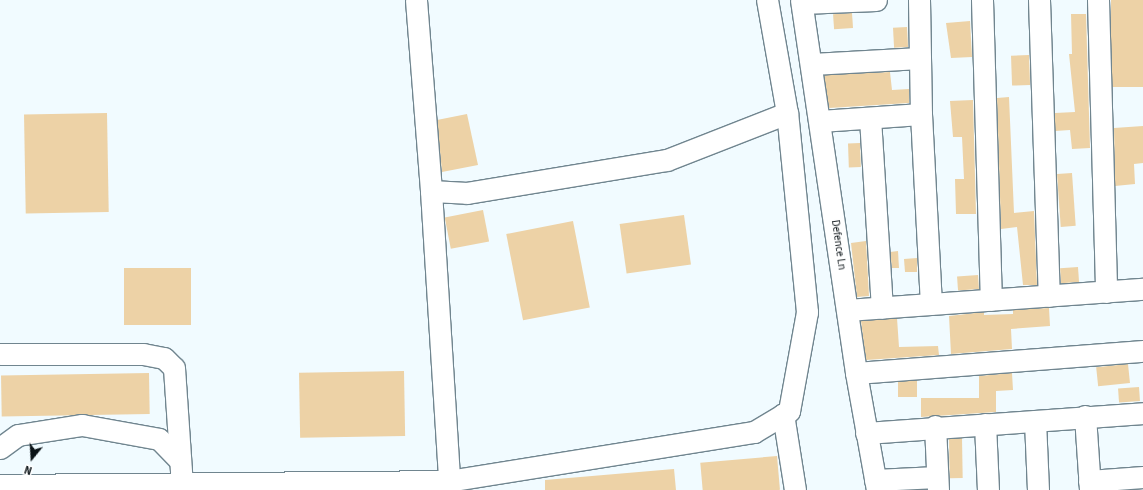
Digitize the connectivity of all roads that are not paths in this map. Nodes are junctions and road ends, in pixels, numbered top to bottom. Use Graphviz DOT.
graph roads {
  1 [pos="416,0"];
  2 [pos="766,0"];
  3 [pos="876,0"];
  4 [pos="919,0"];
  5 [pos="982,0"];
  6 [pos="1039,0"];
  7 [pos="1098,0"];
  8 [pos="802,2"];
  9 [pos="920,58"];
  10 [pos="812,64"];
  11 [pos="787,113"];
  12 [pos="921,114"];
  13 [pos="870,118"];
  14 [pos="820,120"];
  15 [pos="431,191"];
  16 [pos="1143,289"];
  17 [pos="1106,292"];
  18 [pos="1049,296"];
  19 [pos="991,300"];
  20 [pos="931,304"];
  21 [pos="882,308"];
  22 [pos="847,310"];
  23 [pos="1143,351"];
  24 [pos="0,354"];
  25 [pos="856,373"];
  26 [pos="1143,413"];
  27 [pos="784,414"];
  28 [pos="1085,416"];
  29 [pos="1035,421"];
  30 [pos="985,424"];
  31 [pos="935,426"];
  32 [pos="866,433"];
  33 [pos="0,448"];
  34 [pos="180,461"];
  35 [pos="1143,476"];
  36 [pos="938,484"];
  37 [pos="0,485"];
  38 [pos="182,485"];
  39 [pos="876,485"];
  40 [pos="1090,485"];
  41 [pos="449,486"];
  42 [pos="795,490"];
  43 [pos="988,490"];
  44 [pos="1038,490"];
  1 -- 15 [label="street"];
  2 -- 11 [label="street"];
  3 -- 8 [label="street"];
  4 -- 9 [label="street"];
  5 -- 19 [label="street"];
  6 -- 18 [label="street"];
  7 -- 17 [label="street"];
  8 -- 10 [label="street, Defence Ln"];
  9 -- 10 [label="street"];
  9 -- 12 [label="street"];
  10 -- 14 [label="street, Defence Ln"];
  11 -- 15 [label="street"];
  11 -- 27 [label="street"];
  12 -- 13 [label="street"];
  12 -- 20 [label="street"];
  13 -- 14 [label="street"];
  13 -- 21 [label="street"];
  14 -- 22 [label="street, Defence Ln"];
  15 -- 41 [label="street"];
  16 -- 17 [label="street"];
  17 -- 18 [label="street"];
  18 -- 19 [label="street"];
  19 -- 20 [label="street"];
  20 -- 21 [label="street"];
  21 -- 22 [label="street"];
  22 -- 25 [label="street, Defence Ln"];
  23 -- 25 [label="street"];
  24 -- 34 [label="street"];
  25 -- 32 [label="street, Defence Ln"];
  26 -- 28 [label="street"];
  27 -- 41 [label="street"];
  27 -- 42 [label="street"];
  28 -- 29 [label="street"];
  28 -- 40 [label="street"];
  29 -- 30 [label="street"];
  29 -- 44 [label="street"];
  30 -- 31 [label="street"];
  30 -- 43 [label="street"];
  31 -- 32 [label="street"];
  31 -- 36 [label="street"];
  32 -- 39 [label="street, Defence Ln"];
  33 -- 34 [label="street"];
  34 -- 38 [label="street"];
  35 -- 40 [label="street"];
  36 -- 39 [label="street"];
  37 -- 38 [label="street"];
  38 -- 41 [label="street"];
}
